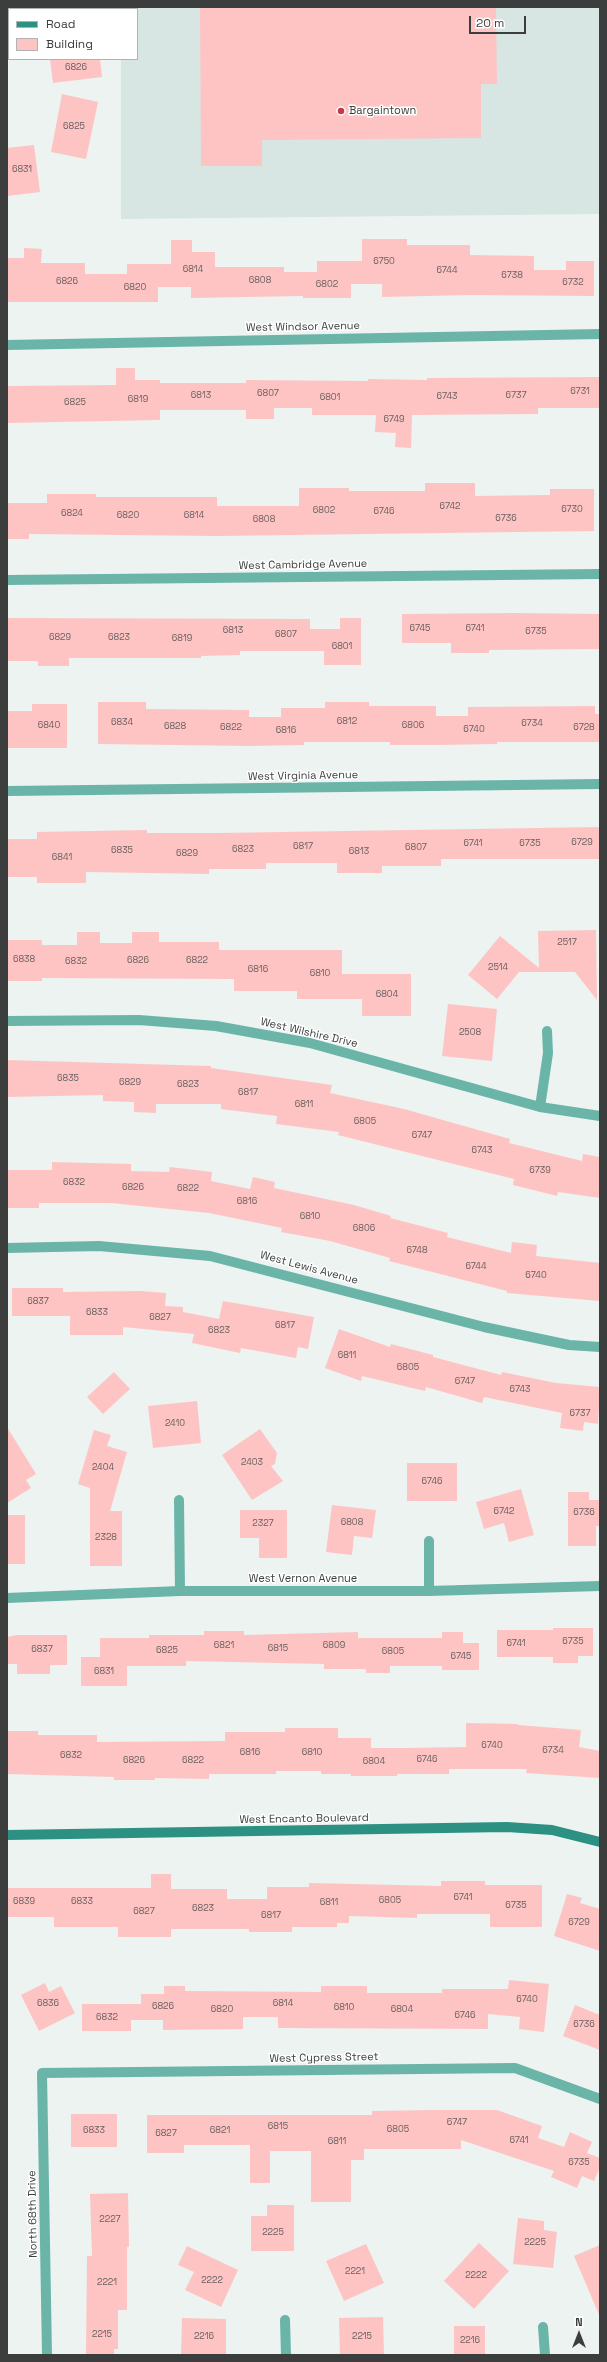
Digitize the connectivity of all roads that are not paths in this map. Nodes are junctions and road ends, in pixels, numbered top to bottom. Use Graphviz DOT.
graph roads {
  1 [pos="600,334"];
  2 [pos="7,344"];
  3 [pos="600,574"];
  4 [pos="7,580"];
  5 [pos="600,784"];
  6 [pos="7,791"];
  7 [pos="7,1021"];
  8 [pos="547,1031"];
  9 [pos="540,1106"];
  10 [pos="600,1116"];
  11 [pos="7,1248"];
  12 [pos="600,1347"];
  13 [pos="179,1500"];
  14 [pos="429,1541"];
  15 [pos="600,1586"];
  16 [pos="180,1591"];
  17 [pos="429,1591"];
  18 [pos="7,1598"];
  19 [pos="7,1835"];
  20 [pos="600,1842"];
  21 [pos="42,2073"];
  22 [pos="600,2099"];
  23 [pos="285,2320"];
  24 [pos="543,2327"];
  25 [pos="47,2355"];
  26 [pos="286,2355"];
  27 [pos="545,2355"];
  1 -- 2 [label="street, West Windsor Avenue"];
  3 -- 4 [label="street, West Cambridge Avenue"];
  5 -- 6 [label="street, West Virginia Avenue"];
  7 -- 9 [label="street, West Wilshire Drive"];
  8 -- 9 [label="street"];
  9 -- 10 [label="street, West Wilshire Drive"];
  11 -- 12 [label="street, West Lewis Avenue"];
  13 -- 16 [label="street"];
  14 -- 17 [label="street"];
  15 -- 17 [label="street, West Vernon Avenue"];
  16 -- 17 [label="street, West Vernon Avenue"];
  16 -- 18 [label="street, West Vernon Avenue"];
  19 -- 20 [label="street, West Encanto Boulevard"];
  21 -- 22 [label="street, West Cypress Street"];
  21 -- 25 [label="street, North 68th Drive"];
  23 -- 26 [label="street"];
  24 -- 27 [label="street"];
}
